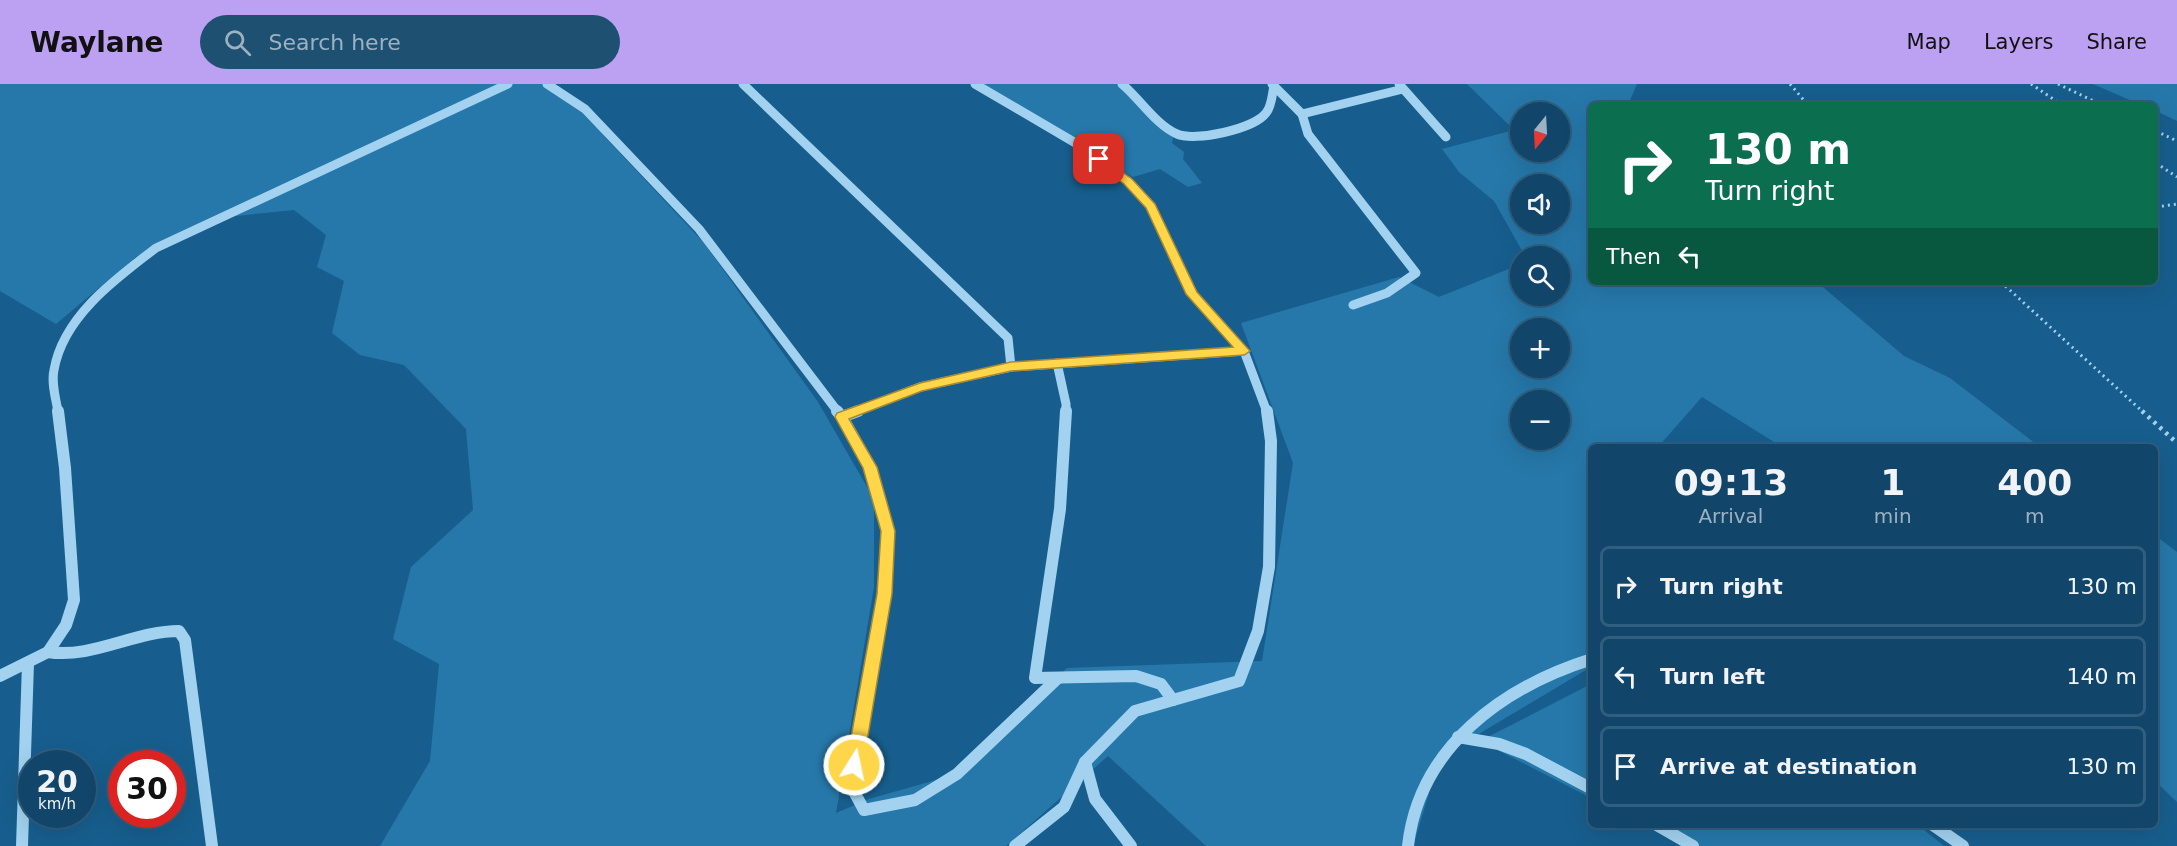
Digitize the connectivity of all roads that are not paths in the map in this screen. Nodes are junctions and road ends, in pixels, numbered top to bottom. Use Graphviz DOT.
graph roads {
  1 [pos="508,84"];
  2 [pos="547,84"];
  3 [pos="743,84"];
  4 [pos="975,84"];
  5 [pos="1122,84"];
  6 [pos="1273,85"];
  7 [pos="1401,86"];
  8 [pos="1302,114"];
  9 [pos="1446,137"];
  10 [pos="1353,306"];
  11 [pos="1244,351"];
  12 [pos="1057,363"];
  13 [pos="1011,367"];
  14 [pos="842,417"];
  15 [pos="48,652"];
  16 [pos="1588,661"];
  17 [pos="28,663"];
  18 [pos="0,675"];
  19 [pos="1058,678"];
  20 [pos="1173,700"];
  21 [pos="1458,737"];
  22 [pos="1085,762"];
  23 [pos="1588,787"];
  24 [pos="1662,828"];
  25 [pos="1938,828"];
  26 [pos="22,846"];
  27 [pos="212,846"];
  28 [pos="1015,846"];
  29 [pos="1131,846"];
  30 [pos="1408,846"];
  31 [pos="1693,846"];
  32 [pos="1963,846"];
  1 -- 15 [label="street"];
  2 -- 14 [label="street"];
  3 -- 13 [label="street"];
  4 -- 11 [label="street"];
  5 -- 6 [label="street"];
  6 -- 8 [label="street"];
  7 -- 8 [label="street"];
  7 -- 9 [label="street"];
  8 -- 10 [label="street"];
  11 -- 12 [label="street"];
  11 -- 20 [label="street"];
  12 -- 13 [label="street"];
  12 -- 19 [label="street"];
  13 -- 14 [label="street"];
  14 -- 19 [label="street"];
  15 -- 17 [label="street"];
  15 -- 27 [label="street"];
  16 -- 21 [label="street"];
  17 -- 18 [label="street"];
  17 -- 26 [label="street"];
  19 -- 20 [label="street"];
  20 -- 22 [label="street"];
  21 -- 23 [label="street"];
  21 -- 30 [label="street"];
  22 -- 28 [label="street"];
  22 -- 29 [label="street"];
  24 -- 31 [label="street"];
  25 -- 32 [label="street"];
}
